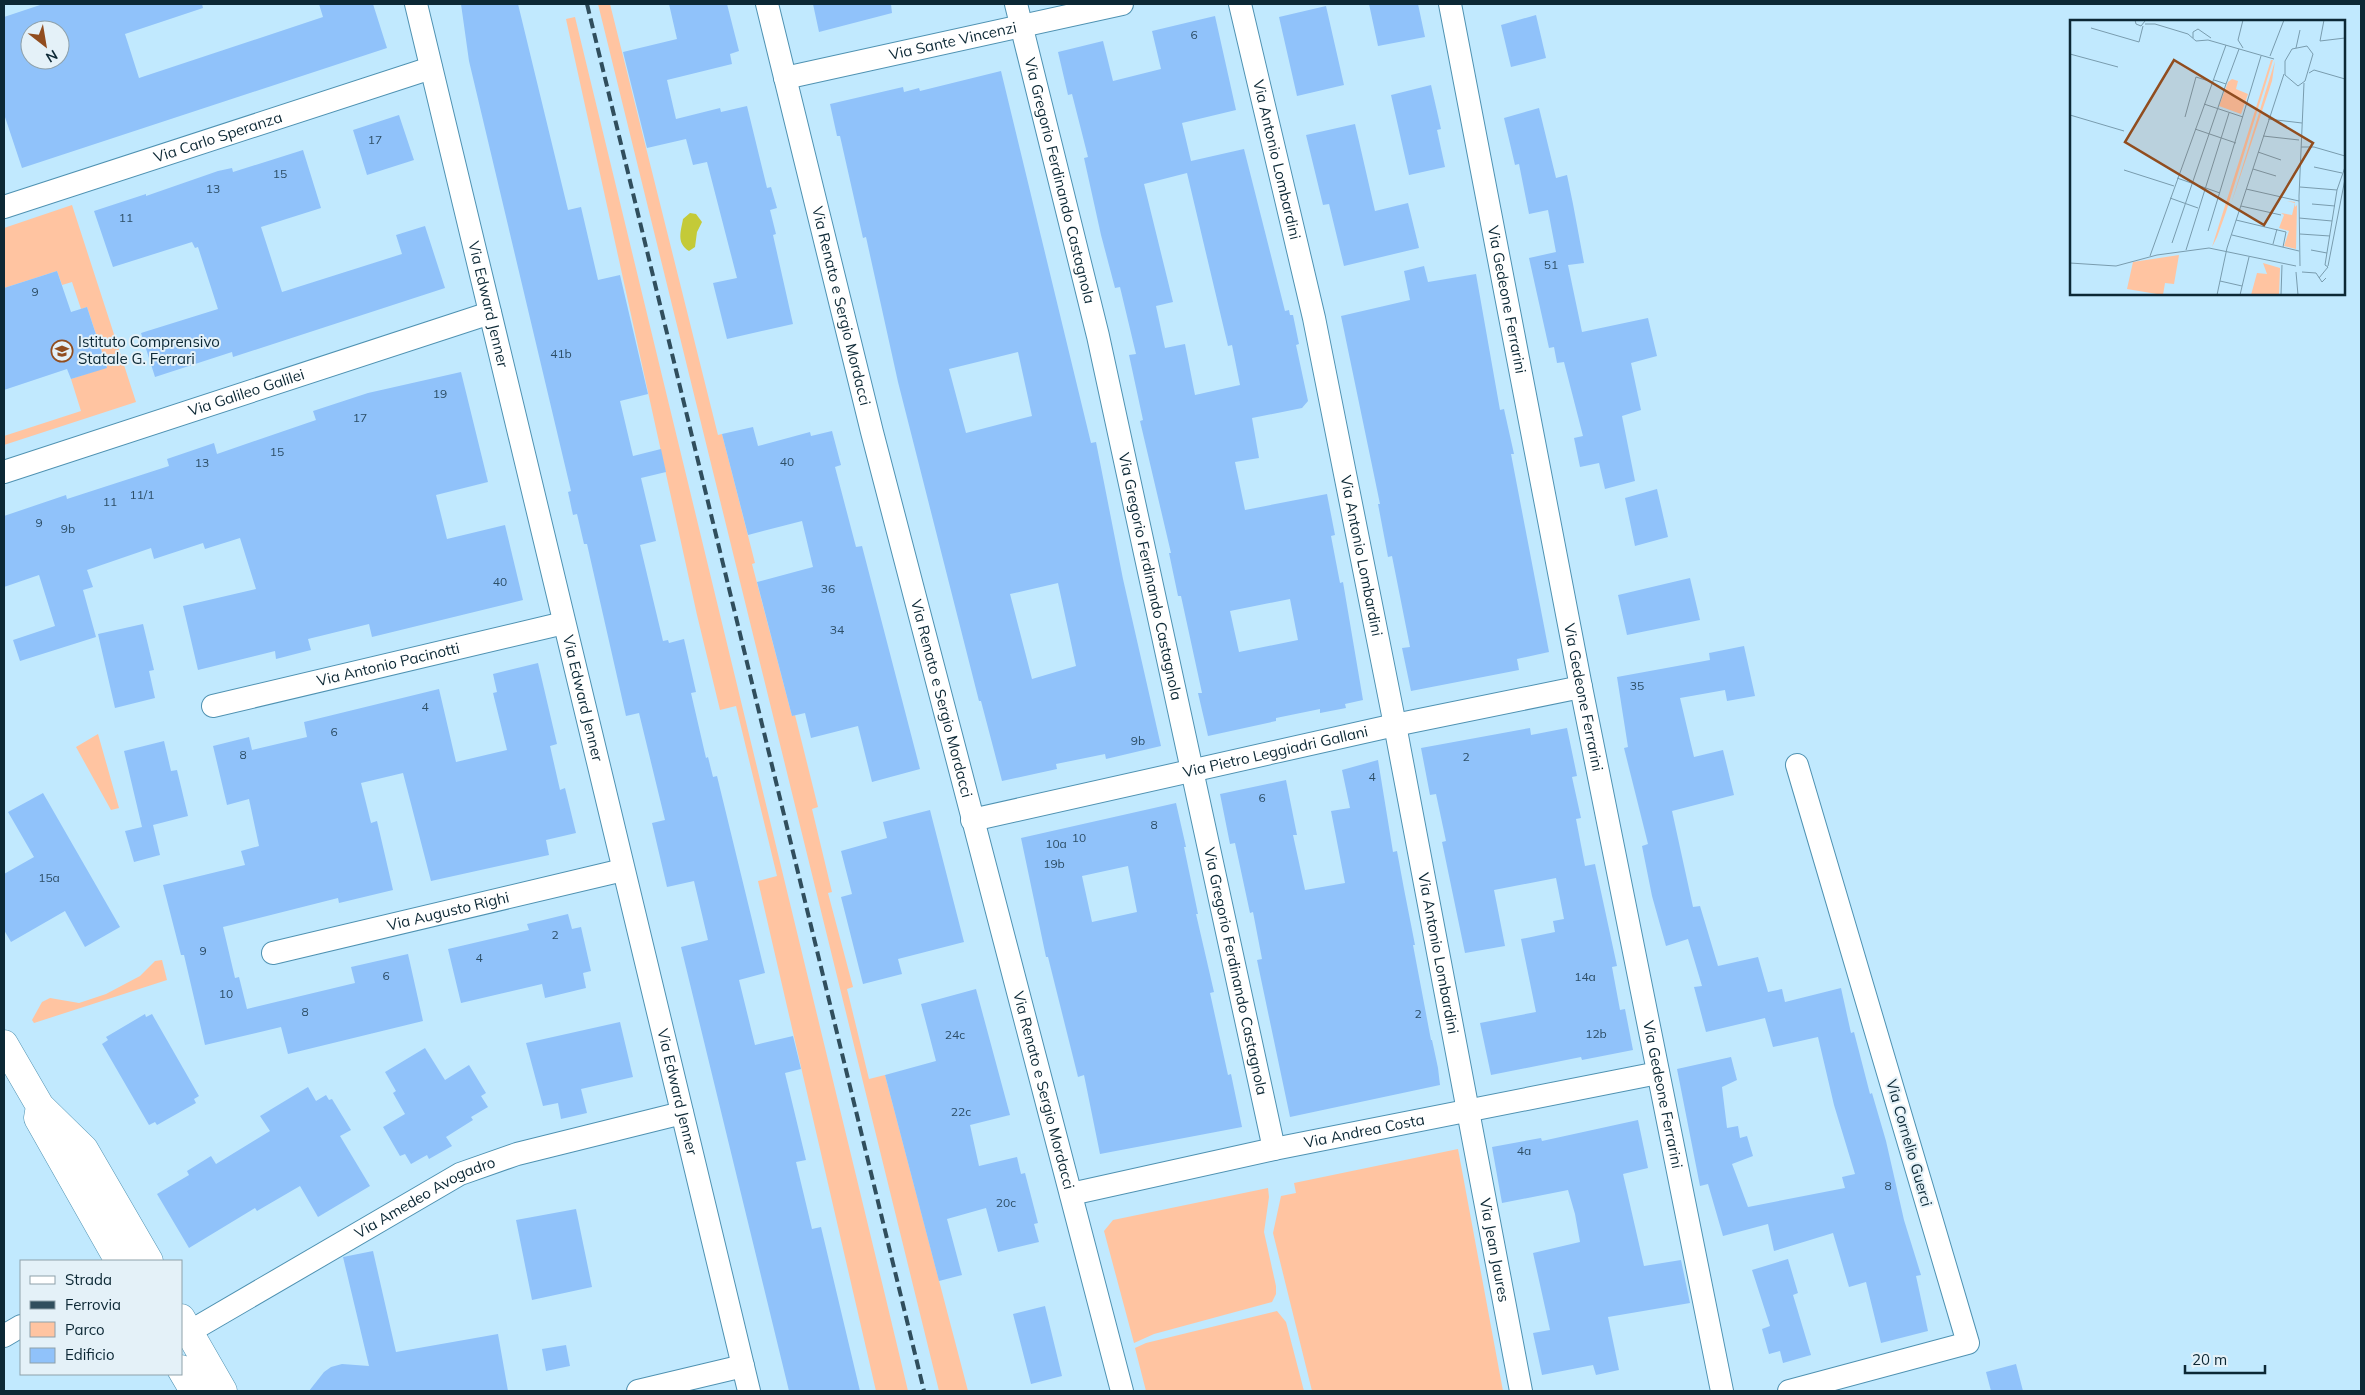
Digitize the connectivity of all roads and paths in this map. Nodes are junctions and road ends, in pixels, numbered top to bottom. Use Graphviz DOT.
graph roads {
  1 [pos="416,4"];
  2 [pos="767,4"];
  3 [pos="1016,4"];
  4 [pos="1122,4"];
  5 [pos="1240,4"];
  6 [pos="1450,4"];
  7 [pos="1021,27"];
  8 [pos="431,68"];
  9 [pos="785,78"];
  10 [pos="4,208"];
  11 [pos="490,313"];
  12 [pos="4,472"];
  13 [pos="564,623"];
  14 [pos="1581,687"];
  15 [pos="213,706"];
  16 [pos="1395,725"];
  17 [pos="1797,765"];
  18 [pos="1192,770"];
  19 [pos="972,820"];
  20 [pos="623,870"];
  21 [pos="273,953"];
  22 [pos="4,1044"];
  23 [pos="1658,1073"];
  24 [pos="40,1106"];
  25 [pos="1468,1111"];
  26 [pos="682,1113"];
  27 [pos="1274,1149"];
  28 [pos="1071,1194"];
  29 [pos="118,1260"];
  30 [pos="148,1260"];
  31 [pos="20,1327"];
  32 [pos="184,1332"];
  33 [pos="4,1336"];
  34 [pos="743,1366"];
  35 [pos="182,1371"];
  36 [pos="194,1391"];
  37 [pos="208,1391"];
  38 [pos="223,1391"];
  39 [pos="638,1391"];
  40 [pos="749,1391"];
  41 [pos="1122,1391"];
  42 [pos="1521,1391"];
  43 [pos="1722,1391"];
  44 [pos="1789,1391"];
  1 -- 8 [label="street, Via Edward Jenner"];
  2 -- 9 [label="street, Via Renato e Sergio Mordacci"];
  3 -- 7 [label="street, Via Gregorio Ferdinando Castagnola"];
  4 -- 7 [label="street, Via Sante Vincenzi"];
  5 -- 16 [label="street, Via Antonio Lombardini"];
  6 -- 14 [label="street, Via Gedeone Ferrarini"];
  7 -- 9 [label="street, Via Sante Vincenzi"];
  7 -- 18 [label="street, Via Gregorio Ferdinando Castagnola"];
  8 -- 10 [label="street, Via Carlo Speranza"];
  8 -- 11 [label="street, Via Edward Jenner"];
  9 -- 19 [label="street, Via Renato e Sergio Mordacci"];
  11 -- 12 [label="street, Via Galileo Galilei"];
  11 -- 13 [label="street, Via Edward Jenner"];
  13 -- 15 [label="street, Via Antonio Pacinotti"];
  13 -- 20 [label="street, Via Edward Jenner"];
  14 -- 16 [label="street, Via Pietro Leggiadri Gallani"];
  14 -- 23 [label="street, Via Gedeone Ferrarini"];
  16 -- 18 [label="street, Via Pietro Leggiadri Gallani"];
  16 -- 25 [label="street, Via Antonio Lombardini"];
  17 -- 44 [label="street, Via Cornelio Guerci"];
  18 -- 19 [label="street, Via Pietro Leggiadri Gallani"];
  18 -- 27 [label="street, Via Gregorio Ferdinando Castagnola"];
  19 -- 28 [label="street, Via Renato e Sergio Mordacci"];
  20 -- 21 [label="street, Via Augusto Righi"];
  20 -- 26 [label="street, Via Edward Jenner"];
  22 -- 24 [label="main road"];
  23 -- 25 [label="street, Via Andrea Costa"];
  23 -- 43 [label="street, Via Gedeone Ferrarini"];
  24 -- 29 [label="main road"];
  24 -- 30 [label="main road"];
  25 -- 27 [label="street, Via Andrea Costa"];
  25 -- 42 [label="street, Via Jean Jaures"];
  26 -- 32 [label="street, Via Amedeo Avogadro"];
  26 -- 34 [label="street, Via Edward Jenner"];
  27 -- 28 [label="street, Via Andrea Costa"];
  28 -- 41 [label="street, Via Renato e Sergio Mordacci"];
  31 -- 33 [label="street"];
  32 -- 37 [label="main road"];
  32 -- 38 [label="main road"];
  34 -- 39 [label="street"];
  34 -- 40 [label="street, Via Edward Jenner"];
  35 -- 36 [label="main road"];
}
